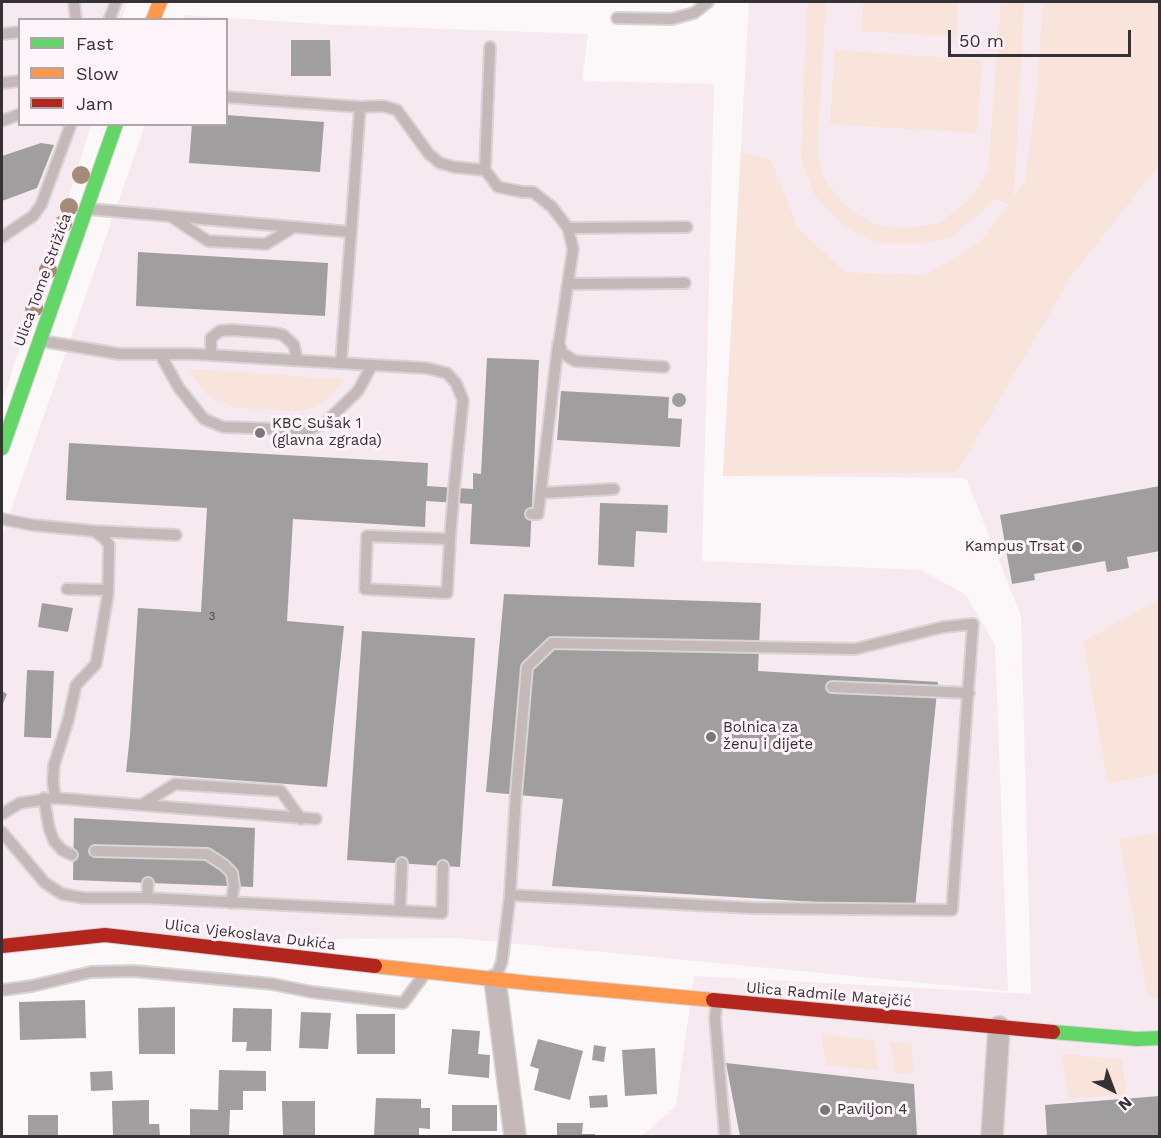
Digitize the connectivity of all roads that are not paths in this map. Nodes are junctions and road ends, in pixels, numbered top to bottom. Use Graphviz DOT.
graph roads {
  1 [pos="74,2"];
  2 [pos="116,2"];
  3 [pos="160,2"];
  4 [pos="708,2"];
  5 [pos="76,18"];
  6 [pos="111,18"];
  7 [pos="154,18"];
  8 [pos="617,18"];
  9 [pos="18,32"];
  10 [pos="2,34"];
  11 [pos="490,47"];
  12 [pos="18,81"];
  13 [pos="2,83"];
  14 [pos="228,97"];
  15 [pos="360,107"];
  16 [pos="18,115"];
  17 [pos="2,121"];
  18 [pos="70,126"];
  19 [pos="115,126"];
  20 [pos="485,170"];
  21 [pos="86,209"];
  22 [pos="171,216"];
  23 [pos="294,227"];
  24 [pos="687,227"];
  25 [pos="568,228"];
  26 [pos="351,232"];
  27 [pos="2,237"];
  28 [pos="685,283"];
  29 [pos="568,284"];
  30 [pos="39,340"];
  31 [pos="559,343"];
  32 [pos="160,354"];
  33 [pos="212,355"];
  34 [pos="297,360"];
  35 [pos="341,363"];
  36 [pos="372,364"];
  37 [pos="664,367"];
  38 [pos="2,448"];
  39 [pos="614,489"];
  40 [pos="541,493"];
  41 [pos="531,514"];
  42 [pos="2,519"];
  43 [pos="94,531"];
  44 [pos="176,535"];
  45 [pos="450,539"];
  46 [pos="67,589"];
  47 [pos="108,590"];
  48 [pos="832,687"];
  49 [pos="969,693"];
  50 [pos="49,798"];
  51 [pos="143,804"];
  52 [pos="2,814"];
  53 [pos="301,819"];
  54 [pos="316,819"];
  55 [pos="2,832"];
  56 [pos="95,851"];
  57 [pos="72,855"];
  58 [pos="402,863"];
  59 [pos="443,866"];
  60 [pos="148,883"];
  61 [pos="510,895"];
  62 [pos="147,898"];
  63 [pos="231,903"];
  64 [pos="400,910"];
  65 [pos="2,946"];
  66 [pos="427,972"];
  67 [pos="495,980"];
  68 [pos="2,990"];
  69 [pos="717,1001"];
  70 [pos="999,1027"];
  71 [pos="1160,1038"];
  72 [pos="515,1137"];
  73 [pos="725,1137"];
  74 [pos="992,1137"];
  1 -- 5 [label="lane"];
  2 -- 6 [label="lane"];
  3 -- 7 [label="street"];
  4 -- 8 [label="lane"];
  9 -- 10 [label="lane"];
  11 -- 20 [label="lane"];
  12 -- 13 [label="lane"];
  14 -- 15 [label="lane"];
  15 -- 20 [label="lane"];
  15 -- 26 [label="lane"];
  16 -- 17 [label="lane"];
  18 -- 27 [label="lane"];
  19 -- 21 [label="street, Ulica Tome Strižića"];
  20 -- 25 [label="lane"];
  21 -- 22 [label="lane"];
  21 -- 30 [label="street, Ulica Tome Strižića"];
  22 -- 23 [label="lane"];
  22 -- 23 [label="lane"];
  23 -- 26 [label="lane"];
  24 -- 25 [label="lane"];
  25 -- 29 [label="lane"];
  26 -- 35 [label="lane"];
  28 -- 29 [label="lane"];
  29 -- 31 [label="lane"];
  30 -- 32 [label="lane"];
  30 -- 38 [label="street, Ulica Tome Strižića"];
  31 -- 37 [label="lane"];
  31 -- 40 [label="lane"];
  32 -- 33 [label="lane"];
  32 -- 36 [label="lane"];
  33 -- 34 [label="lane"];
  33 -- 34 [label="lane"];
  34 -- 35 [label="lane"];
  35 -- 36 [label="lane"];
  36 -- 45 [label="lane"];
  39 -- 40 [label="lane"];
  40 -- 41 [label="lane"];
  42 -- 43 [label="lane"];
  43 -- 44 [label="lane"];
  43 -- 47 [label="lane"];
  45 -- 45 [label="lane"];
  46 -- 47 [label="lane"];
  47 -- 50 [label="lane"];
  48 -- 49 [label="lane"];
  49 -- 61 [label="lane"];
  49 -- 61 [label="lane"];
  50 -- 51 [label="lane"];
  50 -- 52 [label="lane"];
  50 -- 57 [label="lane"];
  51 -- 53 [label="lane"];
  51 -- 53 [label="lane"];
  53 -- 54 [label="lane"];
  55 -- 62 [label="lane"];
  56 -- 63 [label="lane"];
  58 -- 64 [label="lane"];
  59 -- 64 [label="lane"];
  60 -- 62 [label="lane"];
  61 -- 67 [label="lane"];
  62 -- 63 [label="lane"];
  63 -- 64 [label="lane"];
  65 -- 66 [label="street, Ulica Vjekoslava Dukića"];
  66 -- 67 [label="street, Ulica Vjekoslava Dukića"];
  66 -- 68 [label="lane"];
  67 -- 69 [label="street, Ulica Radmile Matejčić"];
  67 -- 72 [label="street"];
  69 -- 70 [label="street, Ulica Radmile Matejčić"];
  69 -- 73 [label="lane"];
  70 -- 71 [label="street, Ulica Radmile Matejčić"];
  70 -- 74 [label="street"];
}
